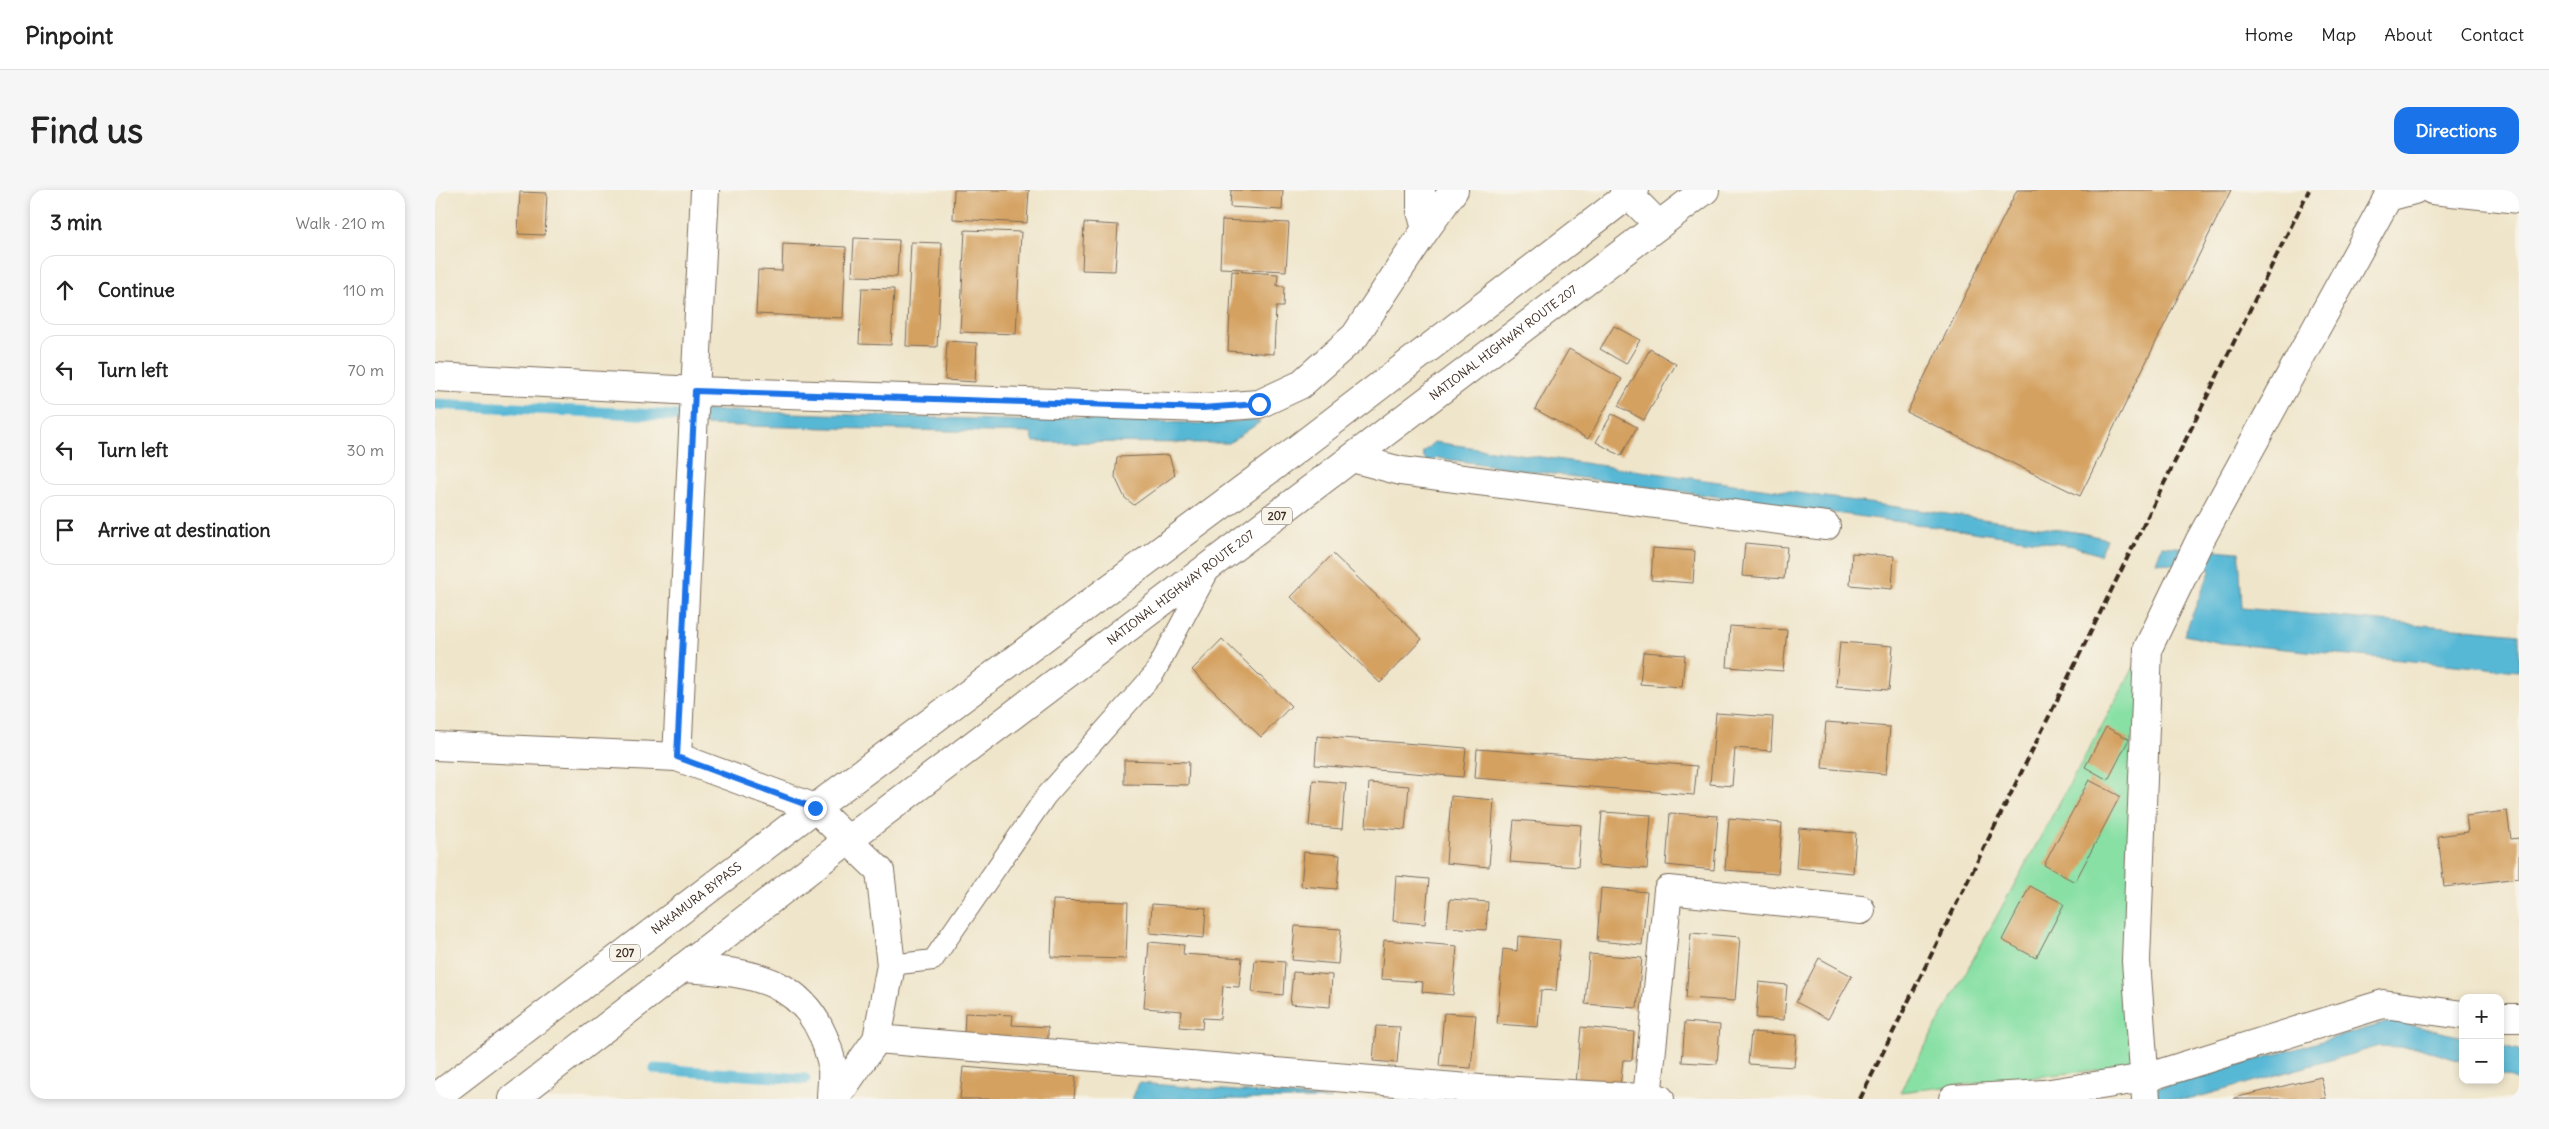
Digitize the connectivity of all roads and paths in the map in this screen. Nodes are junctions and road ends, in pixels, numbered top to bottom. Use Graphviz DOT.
graph roads {
  1 [pos="705,190"];
  2 [pos="1421,190"];
  3 [pos="1454,190"];
  4 [pos="1705,190"];
  5 [pos="2414,190"];
  6 [pos="2433,190"];
  7 [pos="1629,192"];
  8 [pos="2519,199"];
  9 [pos="1659,225"];
  10 [pos="1425,228"];
  11 [pos="435,377"];
  12 [pos="695,391"];
  13 [pos="1352,458"];
  14 [pos="1826,526"];
  15 [pos="1214,563"];
  16 [pos="435,746"];
  17 [pos="677,757"];
  18 [pos="815,808"];
  19 [pos="847,840"];
  20 [pos="1861,910"];
  21 [pos="891,965"];
  22 [pos="682,968"];
  23 [pos="2459,1014"];
  24 [pos="2504,1018"];
  25 [pos="2519,1018"];
  26 [pos="877,1039"];
  27 [pos="2146,1088"];
  28 [pos="1479,1094"];
  29 [pos="435,1098"];
  30 [pos="513,1099"];
  31 [pos="833,1099"];
  32 [pos="1654,1099"];
  33 [pos="1953,1099"];
  1 -- 12 [label="main road"];
  2 -- 10 [label="main road"];
  3 -- 10 [label="main road"];
  4 -- 9 [label="main road, NATIONAL HIGHWAY ROUTE 207 / 207"];
  5 -- 27 [label="main road"];
  6 -- 8 [label="main road"];
  7 -- 9 [label="main road"];
  7 -- 18 [label="main road, 207"];
  9 -- 13 [label="main road, NATIONAL HIGHWAY ROUTE 207 / 207"];
  10 -- 12 [label="main road"];
  11 -- 12 [label="main road"];
  12 -- 17 [label="main road"];
  13 -- 14 [label="main road"];
  13 -- 15 [label="main road, NATIONAL HIGHWAY ROUTE 207 / 207"];
  15 -- 19 [label="main road, NATIONAL HIGHWAY ROUTE 207 / 207"];
  15 -- 21 [label="lane"];
  16 -- 17 [label="main road"];
  17 -- 18 [label="main road"];
  18 -- 19 [label="main road"];
  18 -- 29 [label="main road, NAKAMURA BYPASS / 207"];
  19 -- 21 [label="main road"];
  19 -- 22 [label="main road, 207"];
  20 -- 32 [label="main road"];
  21 -- 26 [label="main road"];
  22 -- 30 [label="main road, 207"];
  22 -- 31 [label="main road"];
  23 -- 27 [label="main road"];
  24 -- 25 [label="main road"];
  26 -- 28 [label="main road"];
  26 -- 31 [label="main road"];
  27 -- 33 [label="main road"];
  28 -- 32 [label="main road"];
}
